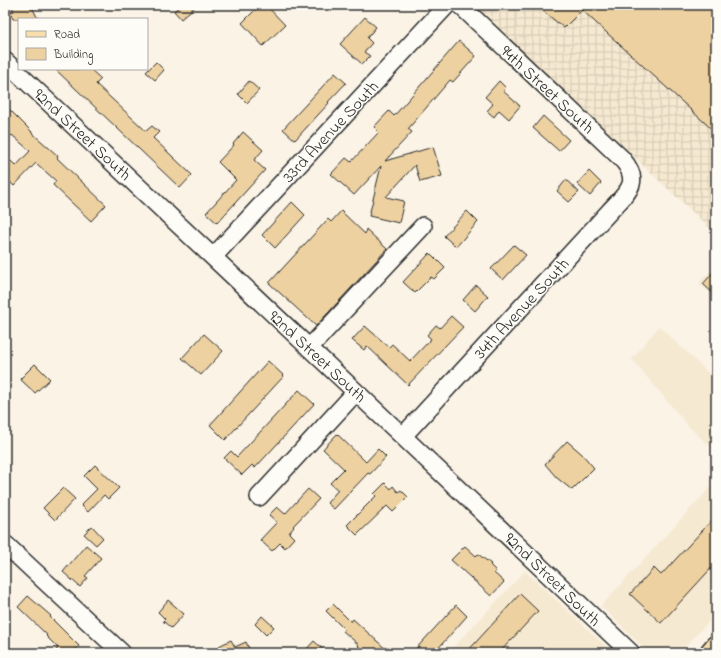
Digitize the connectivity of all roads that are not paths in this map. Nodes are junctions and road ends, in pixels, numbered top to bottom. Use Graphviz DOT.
graph roads {
  1 [pos="447,5"];
  2 [pos="460,5"];
  3 [pos="5,61"];
  4 [pos="632,176"];
  5 [pos="423,226"];
  6 [pos="213,257"];
  7 [pos="309,348"];
  8 [pos="356,392"];
  9 [pos="403,436"];
  10 [pos="258,497"];
  11 [pos="5,544"];
  12 [pos="716,647"];
  13 [pos="122,653"];
  14 [pos="631,653"];
  15 [pos="711,653"];
  1 -- 6 [label="street, 33rd Avenue South"];
  2 -- 4 [label="street, 94th Street South"];
  3 -- 6 [label="street, 92nd Street South"];
  4 -- 9 [label="street, 34th Avenue South"];
  5 -- 7 [label="street"];
  6 -- 7 [label="street, 92nd Street South"];
  7 -- 8 [label="street, 92nd Street South"];
  8 -- 9 [label="street, 92nd Street South"];
  8 -- 10 [label="street"];
  9 -- 14 [label="street, 92nd Street South"];
  11 -- 13 [label="street"];
  12 -- 15 [label="main road"];
}
